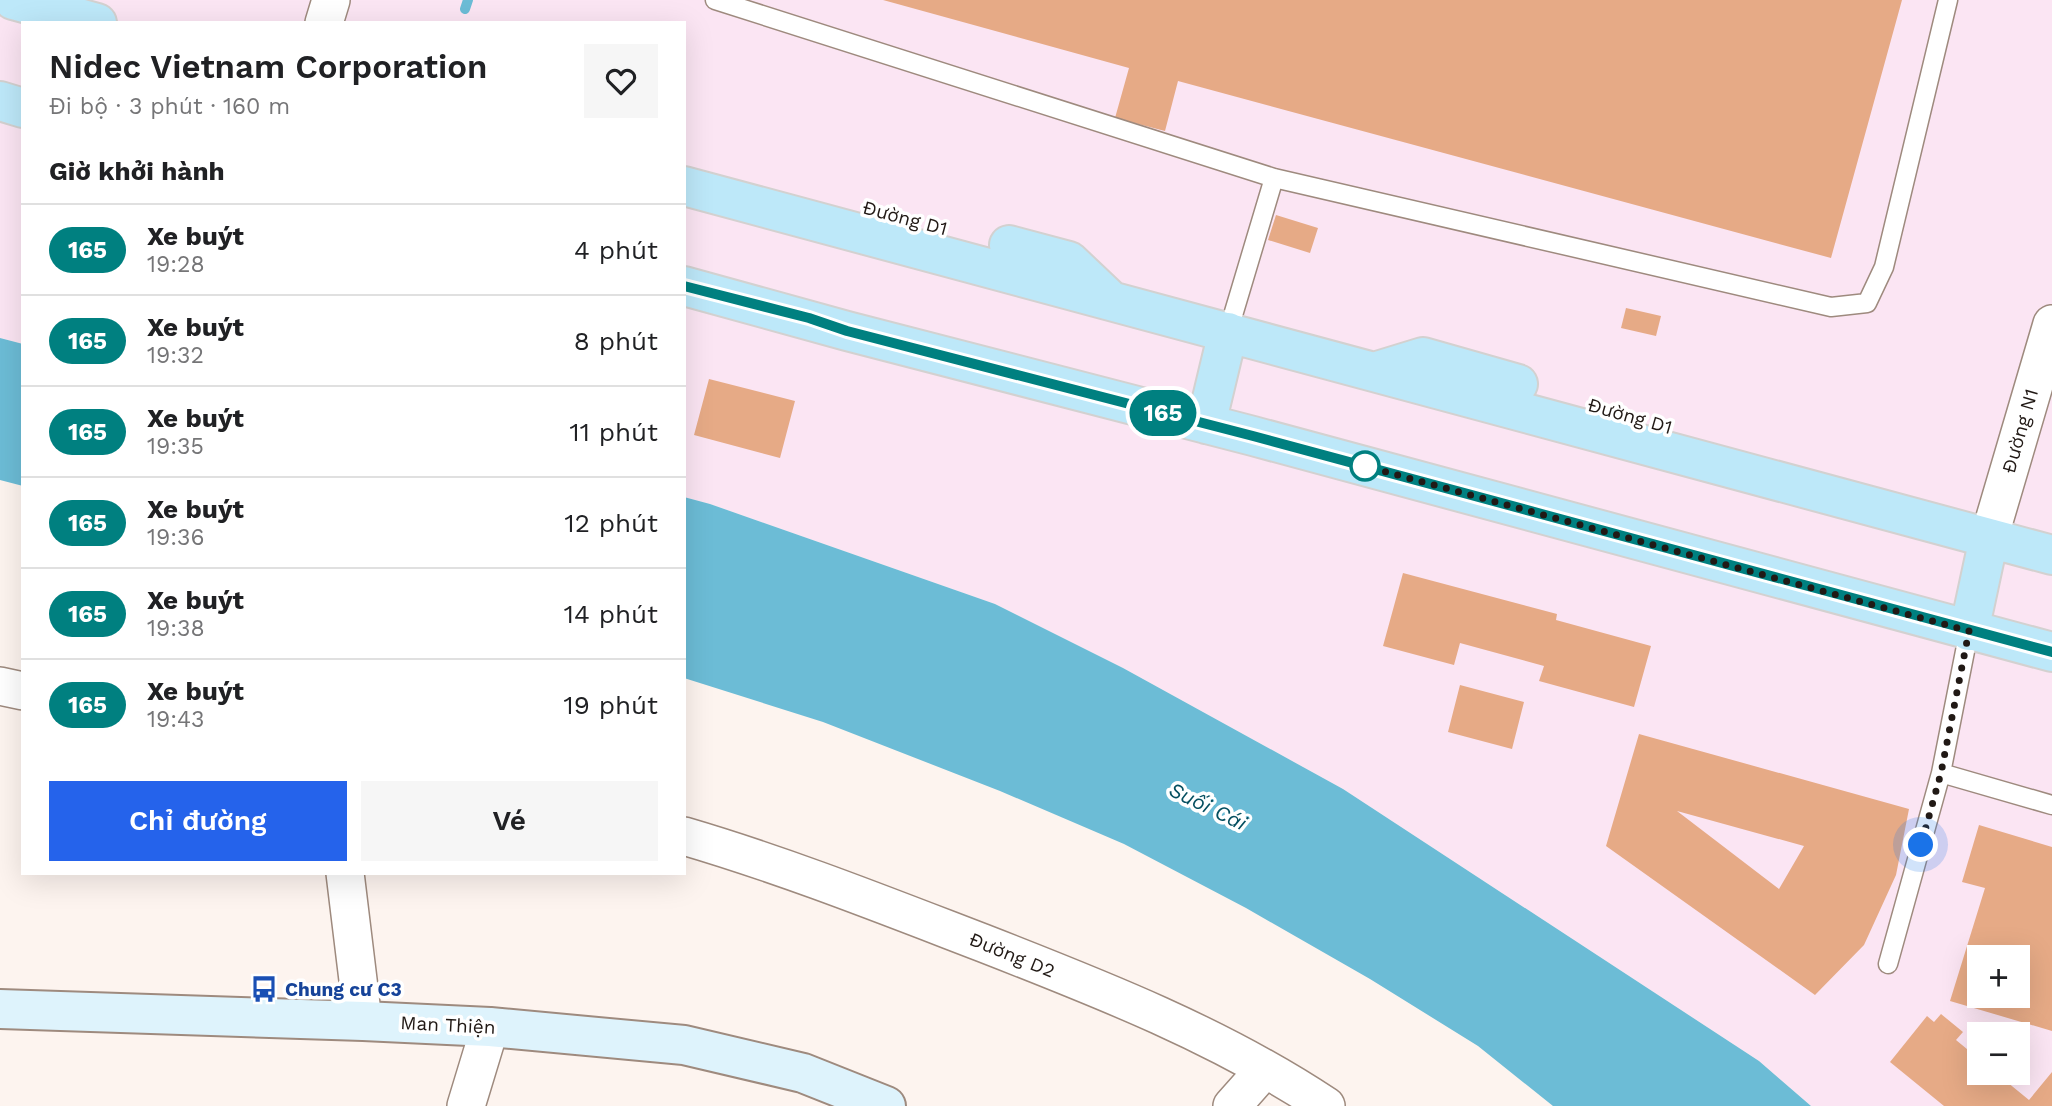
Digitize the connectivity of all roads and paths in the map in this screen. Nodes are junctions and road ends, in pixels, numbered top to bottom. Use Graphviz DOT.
graph roads {
  1 [pos="13,0"];
  2 [pos="89,0"];
  3 [pos="331,0"];
  4 [pos="715,0"];
  5 [pos="1948,0"];
  6 [pos="90,21"];
  7 [pos="119,21"];
  8 [pos="325,21"];
  9 [pos="0,101"];
  10 [pos="21,107"];
  11 [pos="0,127"];
  12 [pos="21,132"];
  13 [pos="686,162"];
  14 [pos="1274,178"];
  15 [pos="686,187"];
  16 [pos="686,287"];
  17 [pos="1111,300"];
  18 [pos="2052,324"];
  19 [pos="1228,332"];
  20 [pos="1206,424"];
  21 [pos="1989,538"];
  22 [pos="2052,555"];
  23 [pos="1969,631"];
  24 [pos="2052,652"];
  25 [pos="0,686"];
  26 [pos="21,691"];
  27 [pos="1941,773"];
  28 [pos="2052,805"];
  29 [pos="686,837"];
  30 [pos="345,875"];
  31 [pos="1888,964"];
  32 [pos="0,1009"];
  33 [pos="363,1021"];
  34 [pos="490,1027"];
  35 [pos="1264,1070"];
  36 [pos="466,1106"];
  37 [pos="886,1106"];
  38 [pos="1232,1106"];
  39 [pos="1326,1106"];
  1 -- 6 [label="main road"];
  2 -- 7 [label="main road"];
  3 -- 8 [label="street"];
  4 -- 14 [label="lane"];
  5 -- 14 [label="lane"];
  9 -- 10 [label="main road"];
  11 -- 12 [label="main road"];
  13 -- 17 [label="main road, Đường D1"];
  14 -- 19 [label="lane"];
  15 -- 17 [label="main road, Đường D1"];
  16 -- 20 [label="main road"];
  17 -- 19 [label="main road, Đường D1"];
  18 -- 21 [label="street, Đường N1"];
  19 -- 20 [label="main road"];
  19 -- 21 [label="main road, Đường D1"];
  20 -- 23 [label="main road"];
  21 -- 22 [label="main road, Đường D1"];
  21 -- 23 [label="main road"];
  23 -- 24 [label="main road"];
  23 -- 27 [label="lane"];
  25 -- 26 [label="street"];
  27 -- 28 [label="lane"];
  27 -- 31 [label="lane"];
  29 -- 35 [label="street, Đường D2"];
  30 -- 33 [label="street"];
  32 -- 33 [label="street, Man Thiện"];
  33 -- 34 [label="street, Man Thiện"];
  34 -- 36 [label="street"];
  34 -- 37 [label="street, Man Thiện"];
  35 -- 38 [label="street"];
  35 -- 39 [label="street, Đường D2"];
}
